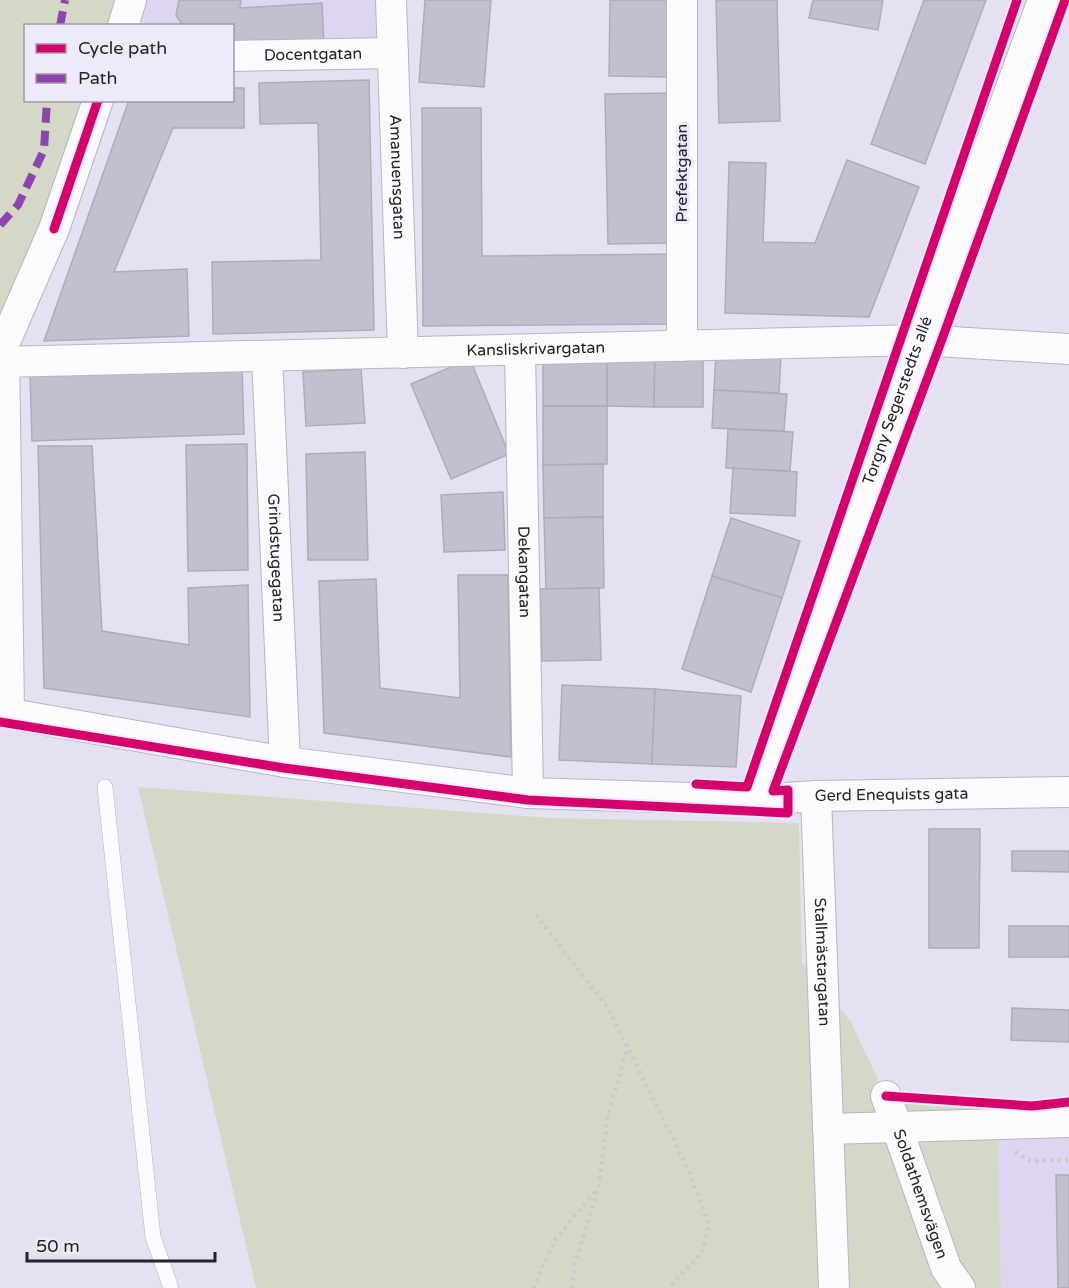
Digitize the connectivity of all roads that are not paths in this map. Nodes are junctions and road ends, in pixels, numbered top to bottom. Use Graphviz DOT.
graph roads {
  1 [pos="131,0"];
  2 [pos="391,0"];
  3 [pos="682,0"];
  4 [pos="1043,0"];
  5 [pos="124,24"];
  6 [pos="393,53"];
  7 [pos="234,56"];
  8 [pos="97,102"];
  9 [pos="919,340"];
  10 [pos="682,346"];
  11 [pos="1069,349"];
  12 [pos="520,350"];
  13 [pos="403,353"];
  14 [pos="267,356"];
  15 [pos="2,362"];
  16 [pos="3,512"];
  17 [pos="4,713"];
  18 [pos="285,762"];
  19 [pos="105,787"];
  20 [pos="1069,792"];
  21 [pos="528,793"];
  22 [pos="816,796"];
  23 [pos="755,800"];
  24 [pos="886,1096"];
  25 [pos="1069,1122"];
  26 [pos="896,1127"];
  27 [pos="828,1129"];
  28 [pos="171,1288"];
  29 [pos="834,1288"];
  30 [pos="960,1288"];
  1 -- 5 [label="street"];
  2 -- 6 [label="street, Amanuensgatan"];
  3 -- 10 [label="street, Prefektgatan"];
  4 -- 9 [label="street, Torgny Segerstedts allé"];
  6 -- 7 [label="street, Docentgatan"];
  6 -- 13 [label="street, Amanuensgatan"];
  8 -- 15 [label="street"];
  9 -- 10 [label="street, Kansliskrivargatan"];
  9 -- 11 [label="street, Kansliskrivargatan"];
  9 -- 23 [label="street, Torgny Segerstedts allé"];
  10 -- 12 [label="street, Kansliskrivargatan"];
  12 -- 13 [label="street, Kansliskrivargatan"];
  12 -- 21 [label="street, Dekangatan"];
  13 -- 14 [label="street, Kansliskrivargatan"];
  14 -- 15 [label="street, Kansliskrivargatan"];
  14 -- 18 [label="street, Grindstugegatan"];
  15 -- 16 [label="street"];
  16 -- 17 [label="street"];
  17 -- 18 [label="street, Gerd Enequists gata"];
  18 -- 21 [label="street, Gerd Enequists gata"];
  19 -- 28 [label="lane"];
  20 -- 22 [label="street, Gerd Enequists gata"];
  21 -- 23 [label="street, Gerd Enequists gata"];
  22 -- 23 [label="street, Gerd Enequists gata"];
  22 -- 27 [label="street, Stallmästargatan"];
  24 -- 26 [label="street, Soldathemsvägen"];
  25 -- 26 [label="street"];
  26 -- 27 [label="street"];
  26 -- 30 [label="street, Soldathemsvägen"];
  27 -- 29 [label="street, Stallmästargatan"];
}
